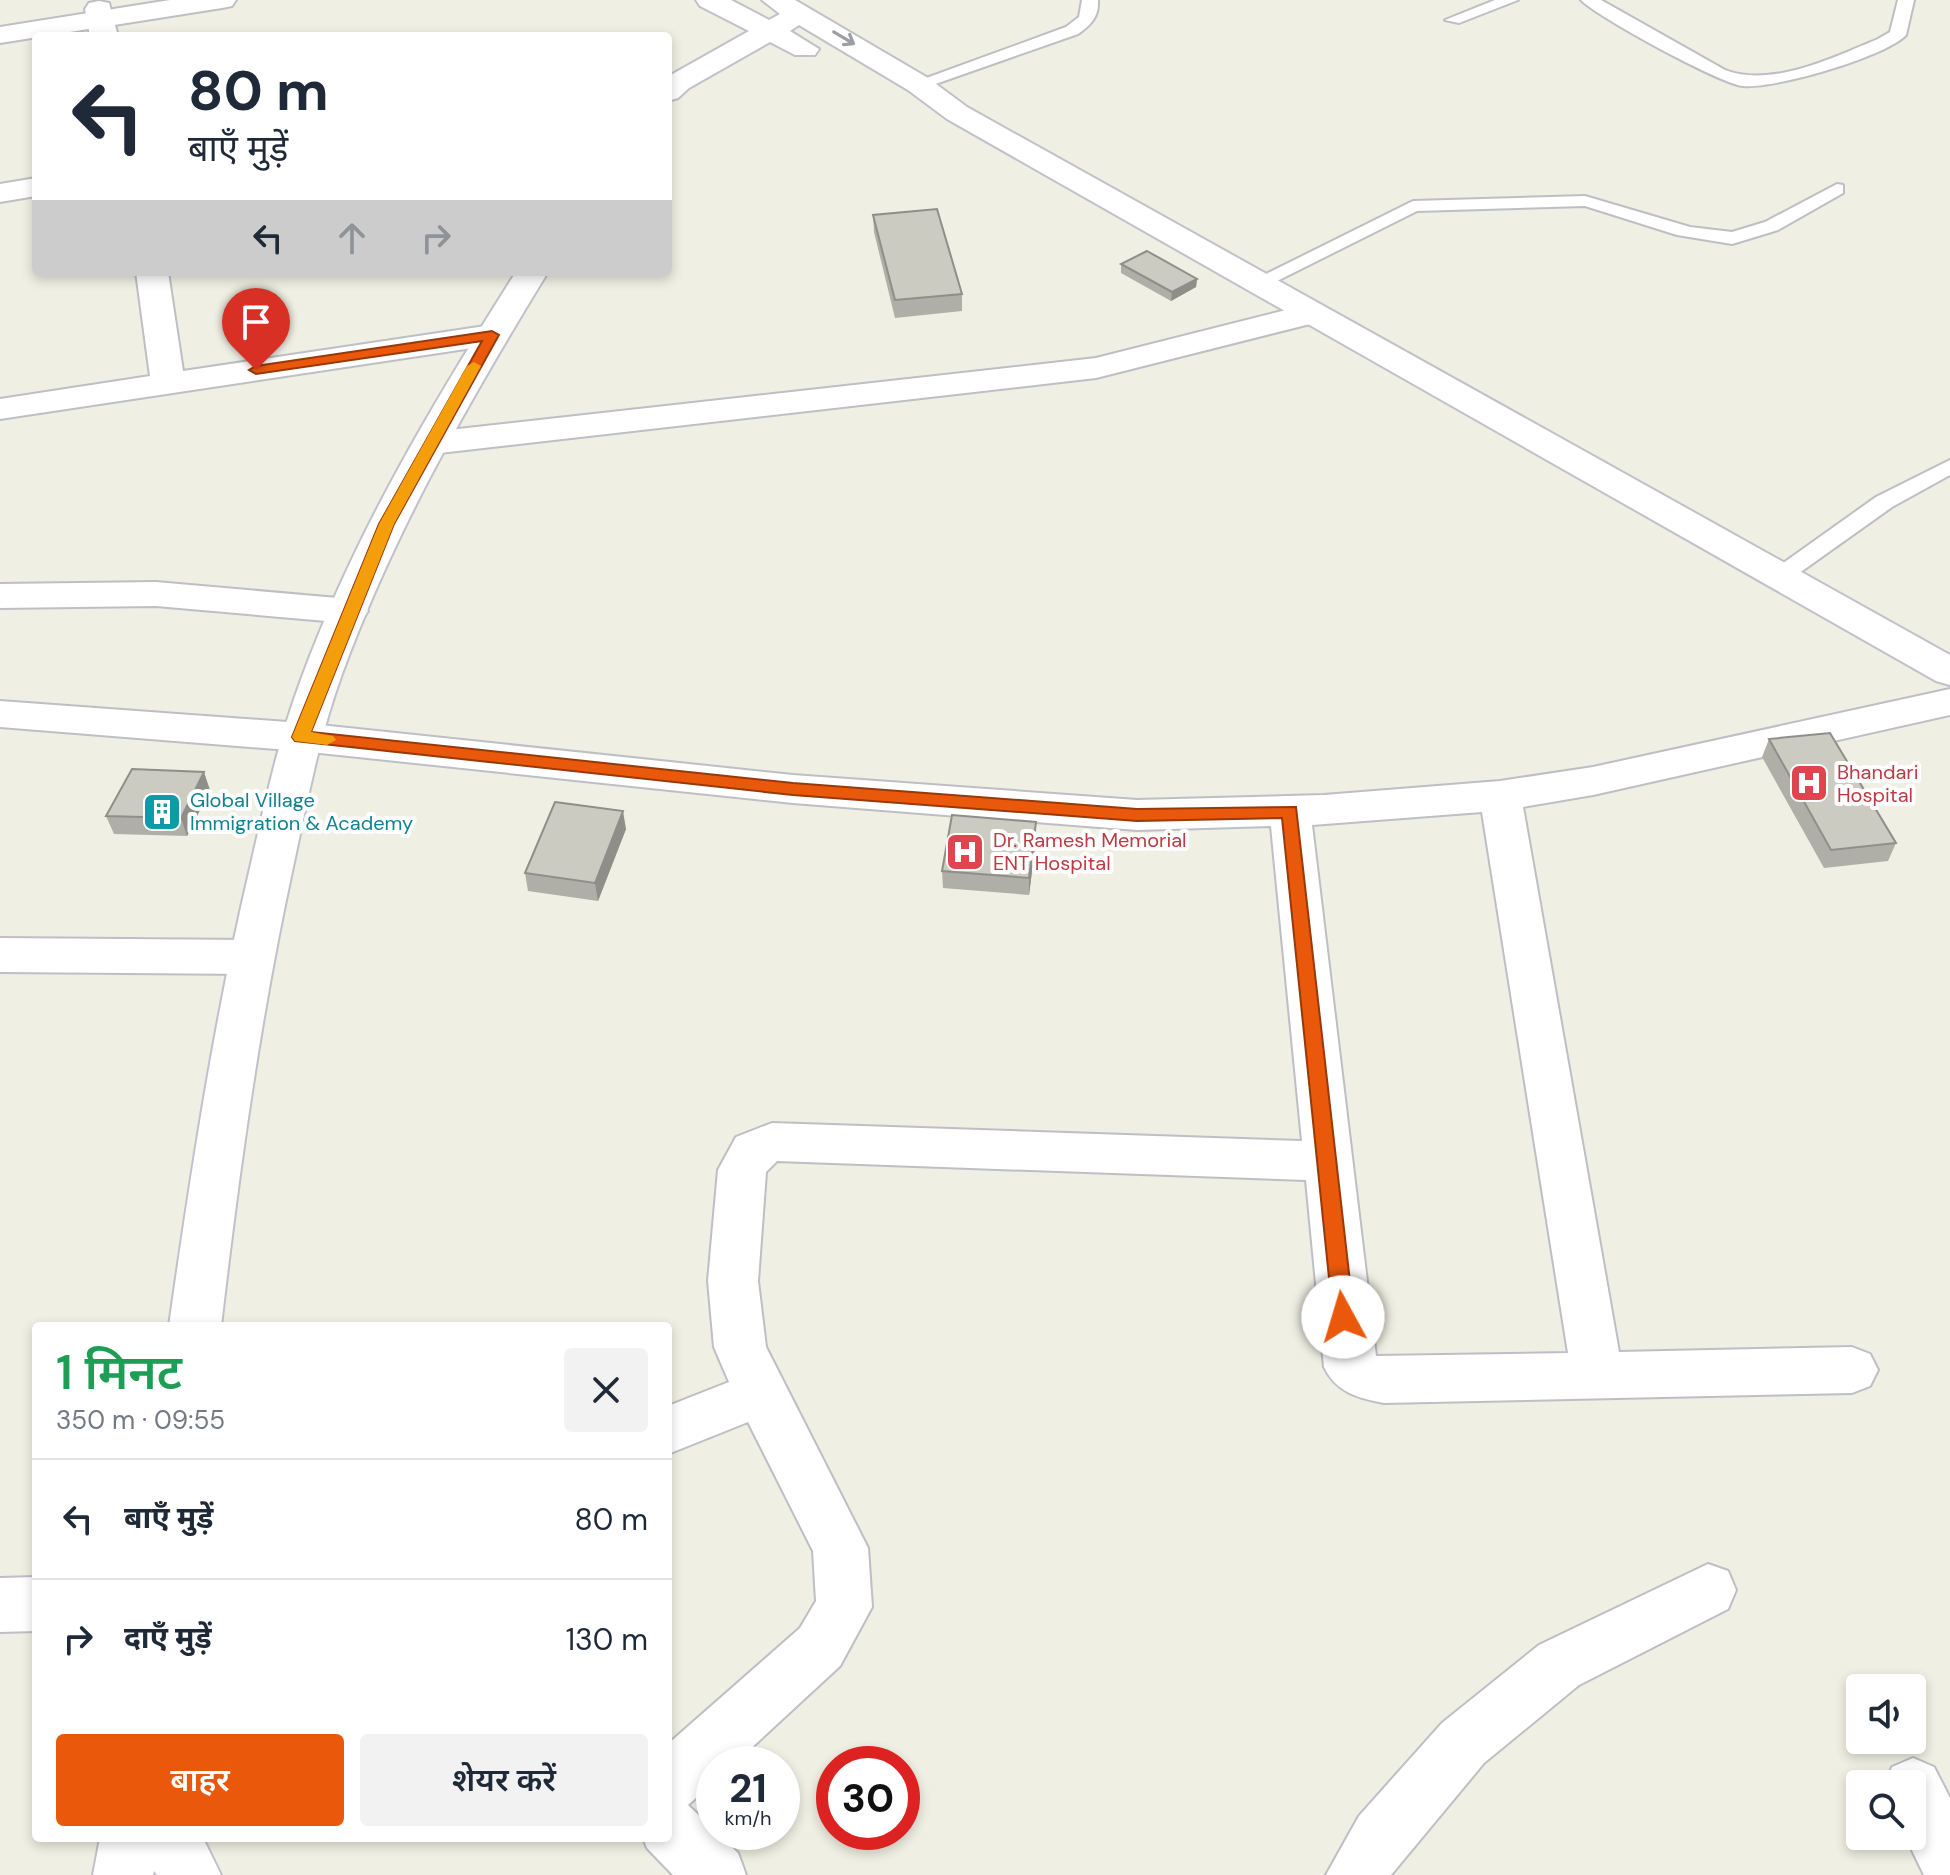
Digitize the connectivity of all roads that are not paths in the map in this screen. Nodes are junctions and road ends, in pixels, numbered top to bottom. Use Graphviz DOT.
graph roads {
  1 [pos="156,0"];
  2 [pos="222,0"];
  3 [pos="710,0"];
  4 [pos="776,0"];
  5 [pos="1090,0"];
  6 [pos="1510,0"];
  7 [pos="1589,0"];
  8 [pos="1906,0"];
  9 [pos="802,13"];
  10 [pos="1453,20"];
  11 [pos="101,21"];
  12 [pos="0,25"];
  13 [pos="771,30"];
  14 [pos="0,35"];
  15 [pos="918,84"];
  16 [pos="672,88"];
  17 [pos="957,113"];
  18 [pos="32,188"];
  19 [pos="1837,189"];
  20 [pos="0,193"];
  21 [pos="153,276"];
  22 [pos="529,276"];
  23 [pos="1258,283"];
  24 [pos="1298,317"];
  25 [pos="492,335"];
  26 [pos="168,383"];
  27 [pos="0,409"];
  28 [pos="431,443"];
  29 [pos="1950,466"];
  30 [pos="1780,576"];
  31 [pos="0,596"];
  32 [pos="349,611"];
  33 [pos="1950,672"];
  34 [pos="1950,702"];
  35 [pos="0,714"];
  36 [pos="301,737"];
  37 [pos="1500,796"];
  38 [pos="1290,812"];
  39 [pos="0,955"];
  40 [pos="250,957"];
  41 [pos="1325,1161"];
  42 [pos="196,1322"];
  43 [pos="1852,1370"];
  44 [pos="1598,1378"];
  45 [pos="760,1393"];
  46 [pos="672,1428"];
  47 [pos="1708,1590"];
  48 [pos="32,1604"];
  49 [pos="0,1605"];
  50 [pos="672,1780"];
  51 [pos="1926,1814"];
  52 [pos="672,1831"];
  53 [pos="129,1842"];
  54 [pos="171,1842"];
  55 [pos="1950,1862"];
  56 [pos="123,1875"];
  57 [pos="191,1875"];
  58 [pos="716,1875"];
  59 [pos="1356,1875"];
  1 -- 11 [label="street"];
  2 -- 11 [label="street"];
  3 -- 13 [label="street"];
  4 -- 9 [label="street"];
  5 -- 15 [label="lane"];
  6 -- 10 [label="lane"];
  7 -- 8 [label="lane"];
  9 -- 13 [label="street"];
  9 -- 15 [label="street, one-way"];
  11 -- 12 [label="street"];
  11 -- 14 [label="street"];
  13 -- 16 [label="street"];
  13 -- 17 [label="street"];
  15 -- 17 [label="street"];
  17 -- 23 [label="street"];
  18 -- 20 [label="street"];
  19 -- 23 [label="lane"];
  21 -- 26 [label="street"];
  22 -- 25 [label="street"];
  23 -- 30 [label="street"];
  24 -- 28 [label="street"];
  25 -- 26 [label="street"];
  25 -- 28 [label="street"];
  26 -- 27 [label="street"];
  28 -- 32 [label="street"];
  29 -- 30 [label="lane"];
  30 -- 33 [label="street"];
  31 -- 32 [label="street"];
  32 -- 36 [label="street"];
  34 -- 37 [label="street"];
  35 -- 36 [label="street"];
  36 -- 38 [label="street"];
  36 -- 40 [label="street"];
  37 -- 38 [label="street"];
  37 -- 44 [label="street"];
  38 -- 41 [label="street"];
  39 -- 40 [label="street"];
  40 -- 42 [label="street"];
  41 -- 44 [label="street"];
  41 -- 45 [label="street"];
  43 -- 44 [label="street"];
  45 -- 46 [label="street"];
  45 -- 50 [label="street"];
  47 -- 59 [label="street"];
  48 -- 49 [label="street"];
  51 -- 55 [label="street"];
  52 -- 58 [label="street"];
  53 -- 56 [label="street"];
  54 -- 57 [label="street"];
}
